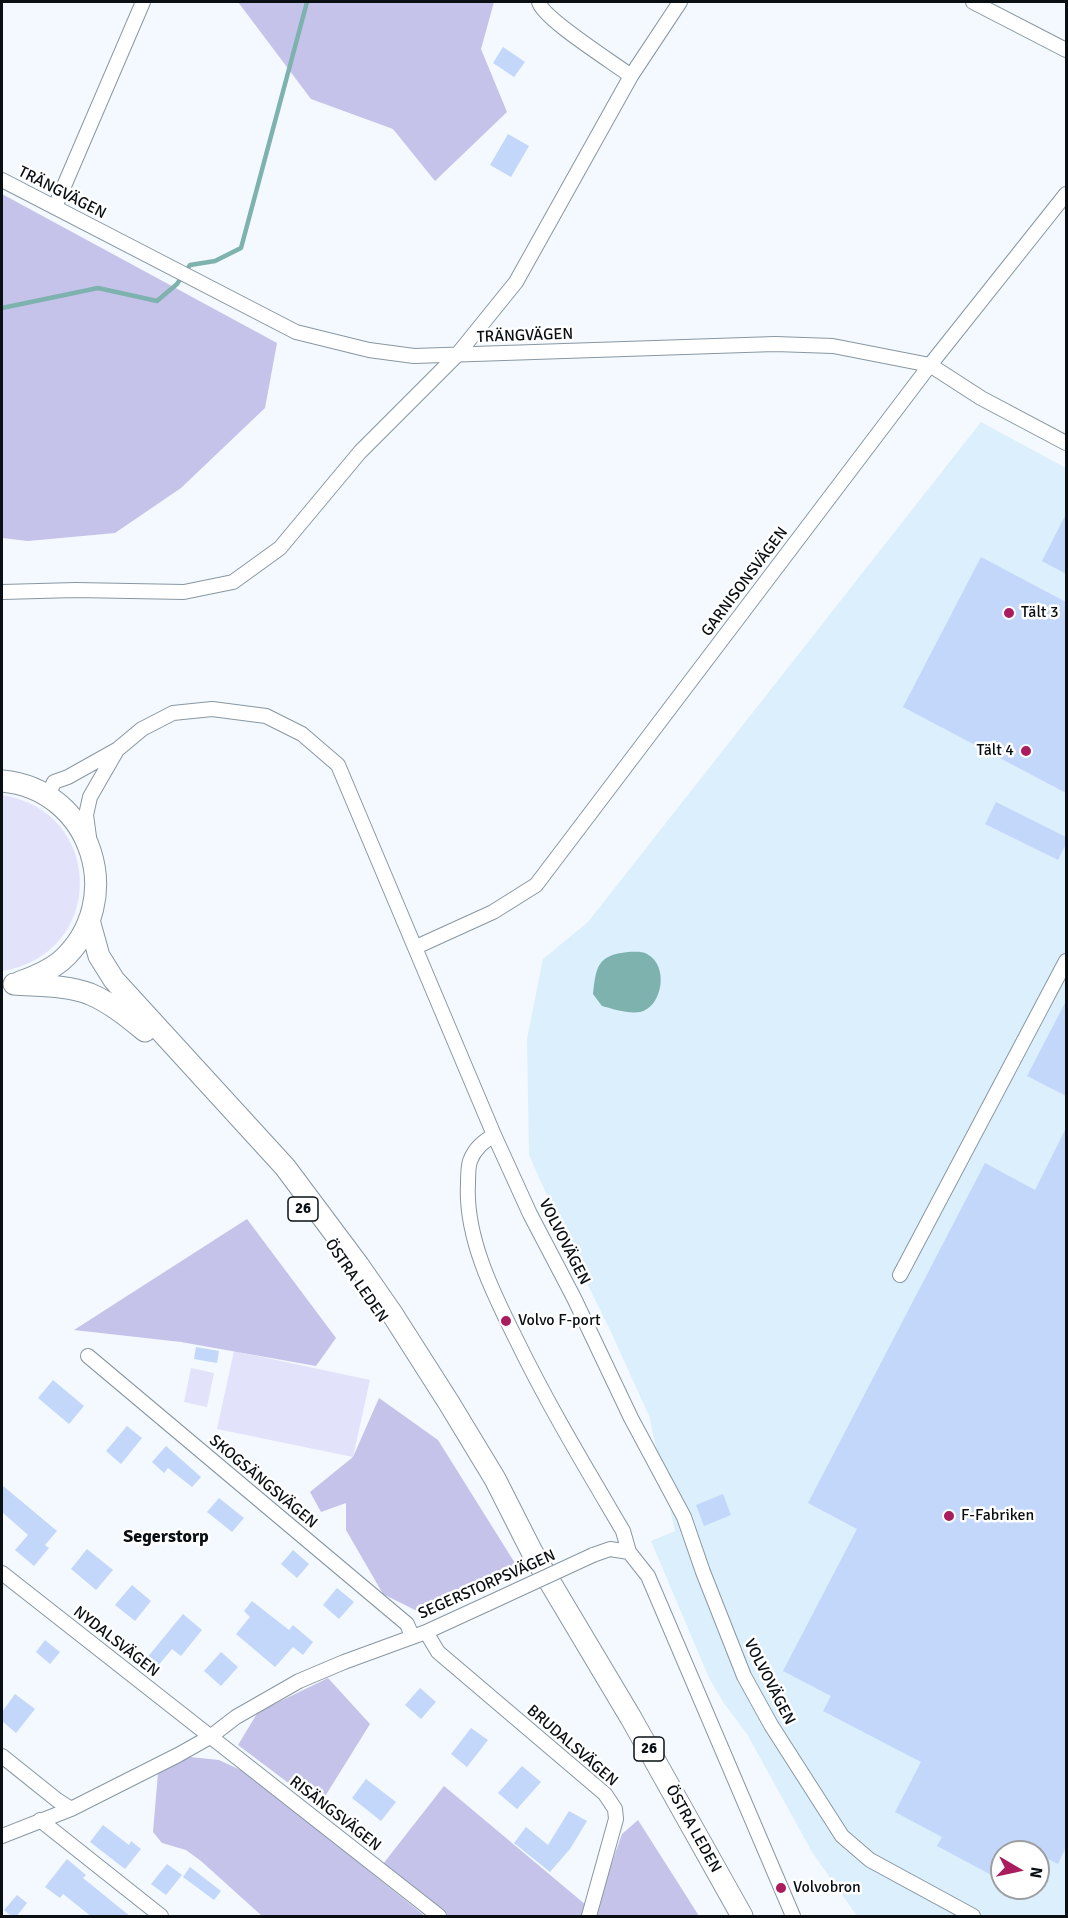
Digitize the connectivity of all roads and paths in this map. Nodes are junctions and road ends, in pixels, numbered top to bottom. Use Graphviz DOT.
graph roads {
  1 [pos="142,2"];
  2 [pos="539,2"];
  3 [pos="680,2"];
  4 [pos="973,2"];
  5 [pos="1066,50"];
  6 [pos="631,76"];
  7 [pos="2,180"];
  8 [pos="1066,194"];
  9 [pos="55,207"];
  10 [pos="457,355"];
  11 [pos="930,365"];
  12 [pos="1066,443"];
  13 [pos="2,592"];
  14 [pos="118,749"];
  15 [pos="2,781"];
  16 [pos="48,796"];
  17 [pos="91,851"];
  18 [pos="89,920"];
  19 [pos="416,948"];
  20 [pos="1066,961"];
  21 [pos="8,984"];
  22 [pos="495,1135"];
  23 [pos="900,1275"];
  24 [pos="88,1356"];
  25 [pos="518,1524"];
  26 [pos="629,1552"];
  27 [pos="2,1573"];
  28 [pos="426,1632"];
  29 [pos="412,1636"];
  30 [pos="210,1737"];
  31 [pos="2,1756"];
  32 [pos="71,1809"];
  33 [pos="40,1820"];
  34 [pos="2,1836"];
  35 [pos="161,1917"];
  36 [pos="439,1917"];
  37 [pos="589,1917"];
  38 [pos="742,1917"];
  39 [pos="793,1917"];
  40 [pos="974,1917"];
  1 -- 9 [label="street"];
  2 -- 6 [label="street"];
  3 -- 6 [label="street"];
  4 -- 5 [label="street"];
  6 -- 10 [label="street"];
  7 -- 9 [label="street, TRÄNGVÄGEN"];
  8 -- 11 [label="street, GARNISONSVÄGEN"];
  9 -- 10 [label="street, TRÄNGVÄGEN"];
  10 -- 11 [label="street, TRÄNGVÄGEN"];
  10 -- 13 [label="street"];
  11 -- 12 [label="street, TRÄNGVÄGEN"];
  11 -- 19 [label="street, GARNISONSVÄGEN"];
  14 -- 16 [label="street"];
  14 -- 17 [label="street"];
  14 -- 19 [label="street, VOLVOVÄGEN"];
  15 -- 16 [label="highway, 26"];
  16 -- 17 [label="highway, 26"];
  17 -- 18 [label="highway, 26"];
  18 -- 21 [label="highway, 26"];
  18 -- 25 [label="highway, ÖSTRA LEDEN / 26"];
  19 -- 22 [label="street, VOLVOVÄGEN"];
  20 -- 23 [label="street"];
  21 -- 25 [label="highway, ÖSTRA LEDEN / 26"];
  22 -- 26 [label="street"];
  22 -- 40 [label="street, VOLVOVÄGEN"];
  24 -- 29 [label="street, SKOGSÄNGSVÄGEN"];
  25 -- 38 [label="highway, ÖSTRA LEDEN / 26"];
  26 -- 28 [label="street, SEGERSTORPSVÄGEN, bridge"];
  26 -- 39 [label="street"];
  27 -- 30 [label="street, NYDALSVÄGEN"];
  28 -- 29 [label="street, SEGERSTORPSVÄGEN"];
  28 -- 37 [label="street, BRUDALSVÄGEN"];
  29 -- 30 [label="street, SEGERSTORPSVÄGEN"];
  30 -- 32 [label="street, SEGERSTORPSVÄGEN"];
  30 -- 36 [label="street, RISÄNGSVÄGEN"];
  31 -- 32 [label="street"];
  32 -- 33 [label="street, SEGERSTORPSVÄGEN"];
  33 -- 34 [label="street, SEGERSTORPSVÄGEN"];
  33 -- 35 [label="street"];
}
